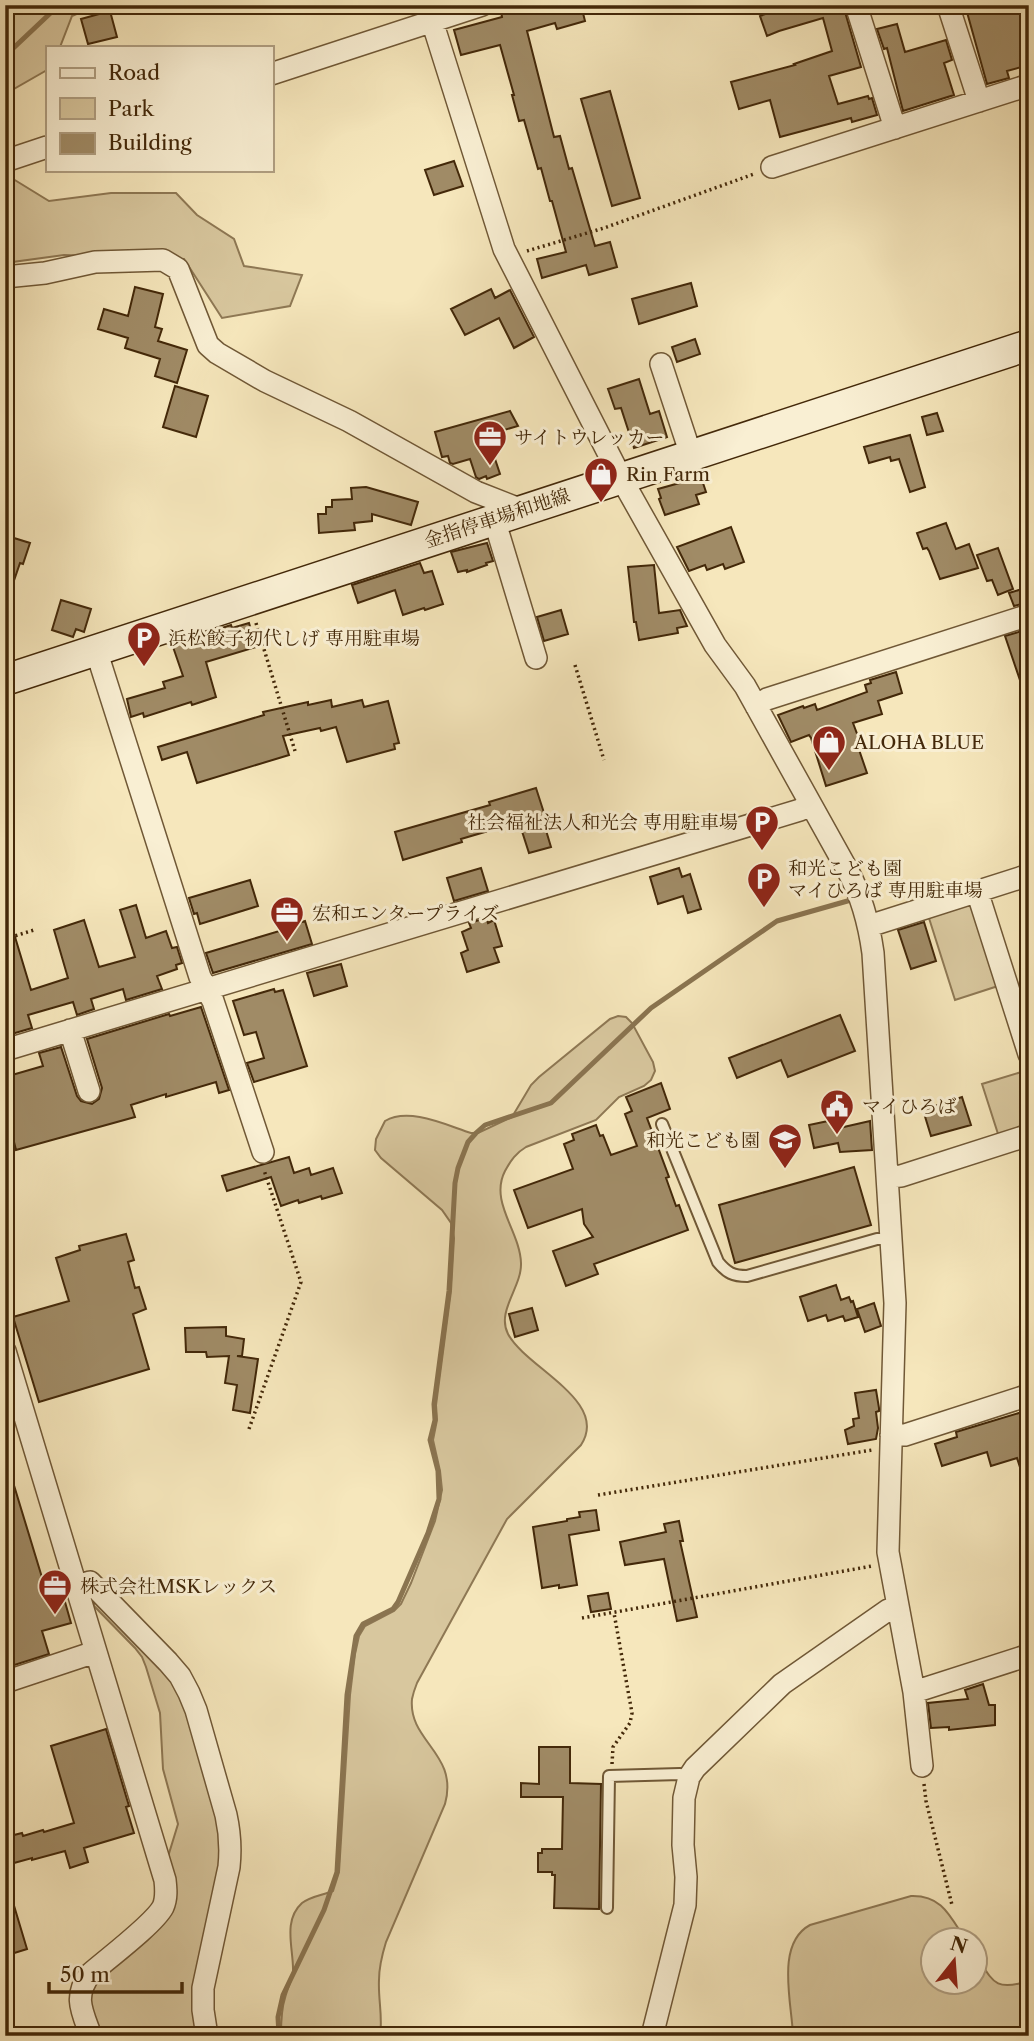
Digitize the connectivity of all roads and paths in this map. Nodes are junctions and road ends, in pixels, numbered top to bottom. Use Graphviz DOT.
graph roads {
  1 [pos="482,5"];
  2 [pos="856,5"];
  3 [pos="948,5"];
  4 [pos="430,13"];
  5 [pos="273,73"];
  6 [pos="1029,85"];
  7 [pos="979,101"];
  8 [pos="895,128"];
  9 [pos="46,147"];
  10 [pos="5,160"];
  11 [pos="772,167"];
  12 [pos="508,257"];
  13 [pos="5,277"];
  14 [pos="1029,345"];
  15 [pos="661,364"];
  16 [pos="691,455"];
  17 [pos="621,478"];
  18 [pos="522,510"];
  19 [pos="494,519"];
  20 [pos="248,600"];
  21 [pos="1029,615"];
  22 [pos="96,650"];
  23 [pos="536,658"];
  24 [pos="575,665"];
  25 [pos="5,680"];
  26 [pos="756,706"];
  27 [pos="295,751"];
  28 [pos="604,760"];
  29 [pos="810,804"];
  30 [pos="1029,875"];
  31 [pos="977,891"];
  32 [pos="869,926"];
  33 [pos="34,930"];
  34 [pos="5,939"];
  35 [pos="206,989"];
  36 [pos="70,1030"];
  37 [pos="5,1050"];
  38 [pos="1029,1054"];
  39 [pos="89,1091"];
  40 [pos="662,1124"];
  41 [pos="1029,1135"];
  42 [pos="263,1152"];
  43 [pos="888,1177"];
  44 [pos="892,1239"];
  45 [pos="5,1351"];
  46 [pos="1029,1395"];
  47 [pos="249,1429"];
  48 [pos="891,1442"];
  49 [pos="598,1496"];
  50 [pos="890,1563"];
  51 [pos="77,1586"];
  52 [pos="898,1608"];
  53 [pos="614,1612"];
  54 [pos="582,1618"];
  55 [pos="95,1652"];
  56 [pos="1029,1655"];
  57 [pos="5,1682"];
  58 [pos="914,1692"];
  59 [pos="922,1766"];
  60 [pos="611,1776"];
  61 [pos="689,1777"];
  62 [pos="952,1905"];
  63 [pos="607,1908"];
  64 [pos="91,2036"];
  65 [pos="207,2036"];
  66 [pos="652,2036"];
  1 -- 4 [label="street"];
  2 -- 8 [label="street"];
  3 -- 7 [label="street"];
  4 -- 5 [label="street"];
  4 -- 12 [label="street"];
  6 -- 7 [label="street"];
  7 -- 8 [label="street"];
  8 -- 11 [label="street"];
  9 -- 10 [label="street"];
  11 -- 12 [label="path"];
  12 -- 17 [label="street"];
  13 -- 18 [label="street"];
  14 -- 16 [label="main road, 金指停車場和地線"];
  15 -- 16 [label="street"];
  16 -- 17 [label="main road, 金指停車場和地線"];
  17 -- 18 [label="main road, 金指停車場和地線"];
  17 -- 26 [label="street"];
  18 -- 19 [label="main road, 金指停車場和地線"];
  19 -- 20 [label="main road, 金指停車場和地線"];
  19 -- 23 [label="street"];
  20 -- 22 [label="main road, 金指停車場和地線"];
  20 -- 27 [label="path"];
  21 -- 26 [label="street"];
  22 -- 25 [label="main road, 金指停車場和地線"];
  22 -- 35 [label="street"];
  24 -- 28 [label="path"];
  26 -- 29 [label="street"];
  29 -- 32 [label="street"];
  29 -- 35 [label="street"];
  30 -- 31 [label="street"];
  31 -- 32 [label="street"];
  31 -- 38 [label="street"];
  32 -- 43 [label="street"];
  33 -- 34 [label="path"];
  35 -- 36 [label="street"];
  35 -- 42 [label="street"];
  36 -- 37 [label="street"];
  36 -- 39 [label="street"];
  40 -- 44 [label="lane"];
  41 -- 43 [label="street"];
  42 -- 47 [label="path"];
  43 -- 44 [label="street"];
  44 -- 48 [label="street"];
  45 -- 51 [label="street"];
  46 -- 48 [label="street"];
  48 -- 49 [label="path"];
  48 -- 50 [label="street"];
  50 -- 52 [label="street"];
  50 -- 53 [label="path"];
  51 -- 55 [label="street"];
  51 -- 65 [label="street"];
  52 -- 58 [label="street"];
  52 -- 61 [label="street"];
  53 -- 54 [label="path"];
  53 -- 60 [label="path"];
  55 -- 57 [label="street"];
  55 -- 64 [label="street"];
  56 -- 58 [label="street"];
  58 -- 59 [label="street"];
  59 -- 62 [label="path"];
  60 -- 61 [label="lane"];
  60 -- 63 [label="lane"];
  61 -- 66 [label="street"];
}
